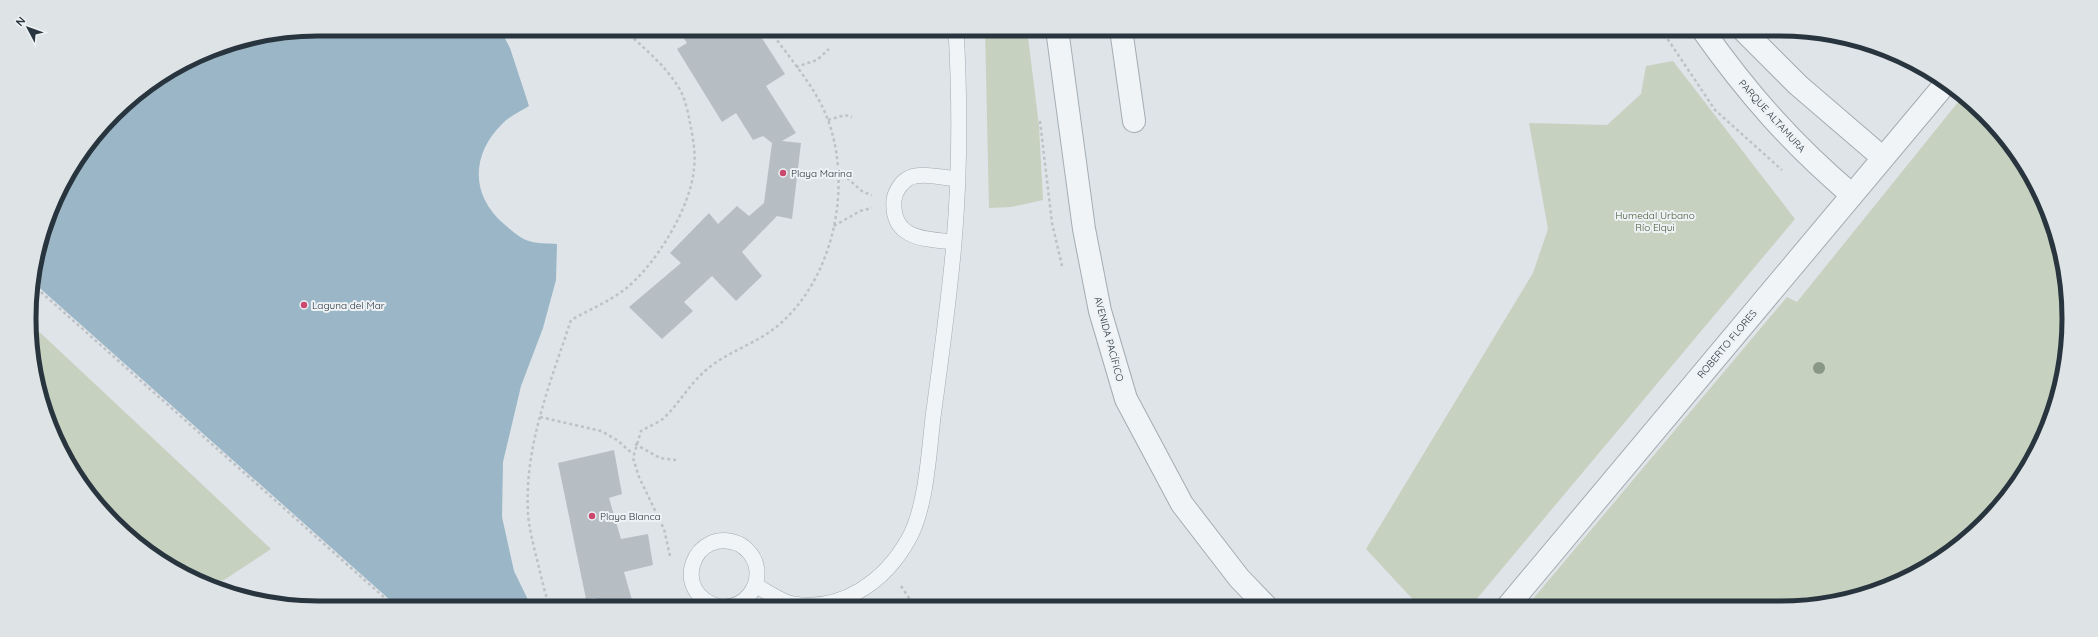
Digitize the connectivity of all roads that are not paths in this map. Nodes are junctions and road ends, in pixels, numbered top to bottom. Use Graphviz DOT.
graph roads {
  1 [pos="956,36"];
  2 [pos="1058,36"];
  3 [pos="1121,36"];
  4 [pos="1707,36"];
  5 [pos="1749,36"];
  6 [pos="1942,88"];
  7 [pos="1134,121"];
  8 [pos="1883,158"];
  9 [pos="958,179"];
  10 [pos="1852,195"];
  11 [pos="954,242"];
  12 [pos="756,586"];
  13 [pos="705,601"];
  14 [pos="744,601"];
  15 [pos="785,601"];
  16 [pos="832,601"];
  17 [pos="1261,601"];
  18 [pos="1512,601"];
  1 -- 9 [label="lane"];
  2 -- 17 [label="street, AVENIDA PACÍFICO"];
  3 -- 7 [label="street"];
  4 -- 10 [label="street, PARQUE ALTAMURA"];
  5 -- 8 [label="street"];
  6 -- 8 [label="street, ROBERTO FLORES"];
  8 -- 10 [label="street, ROBERTO FLORES"];
  9 -- 11 [label="lane"];
  9 -- 11 [label="lane"];
  10 -- 18 [label="street, ROBERTO FLORES"];
  11 -- 16 [label="lane"];
  12 -- 13 [label="lane"];
  12 -- 14 [label="lane"];
  12 -- 15 [label="lane"];
}
